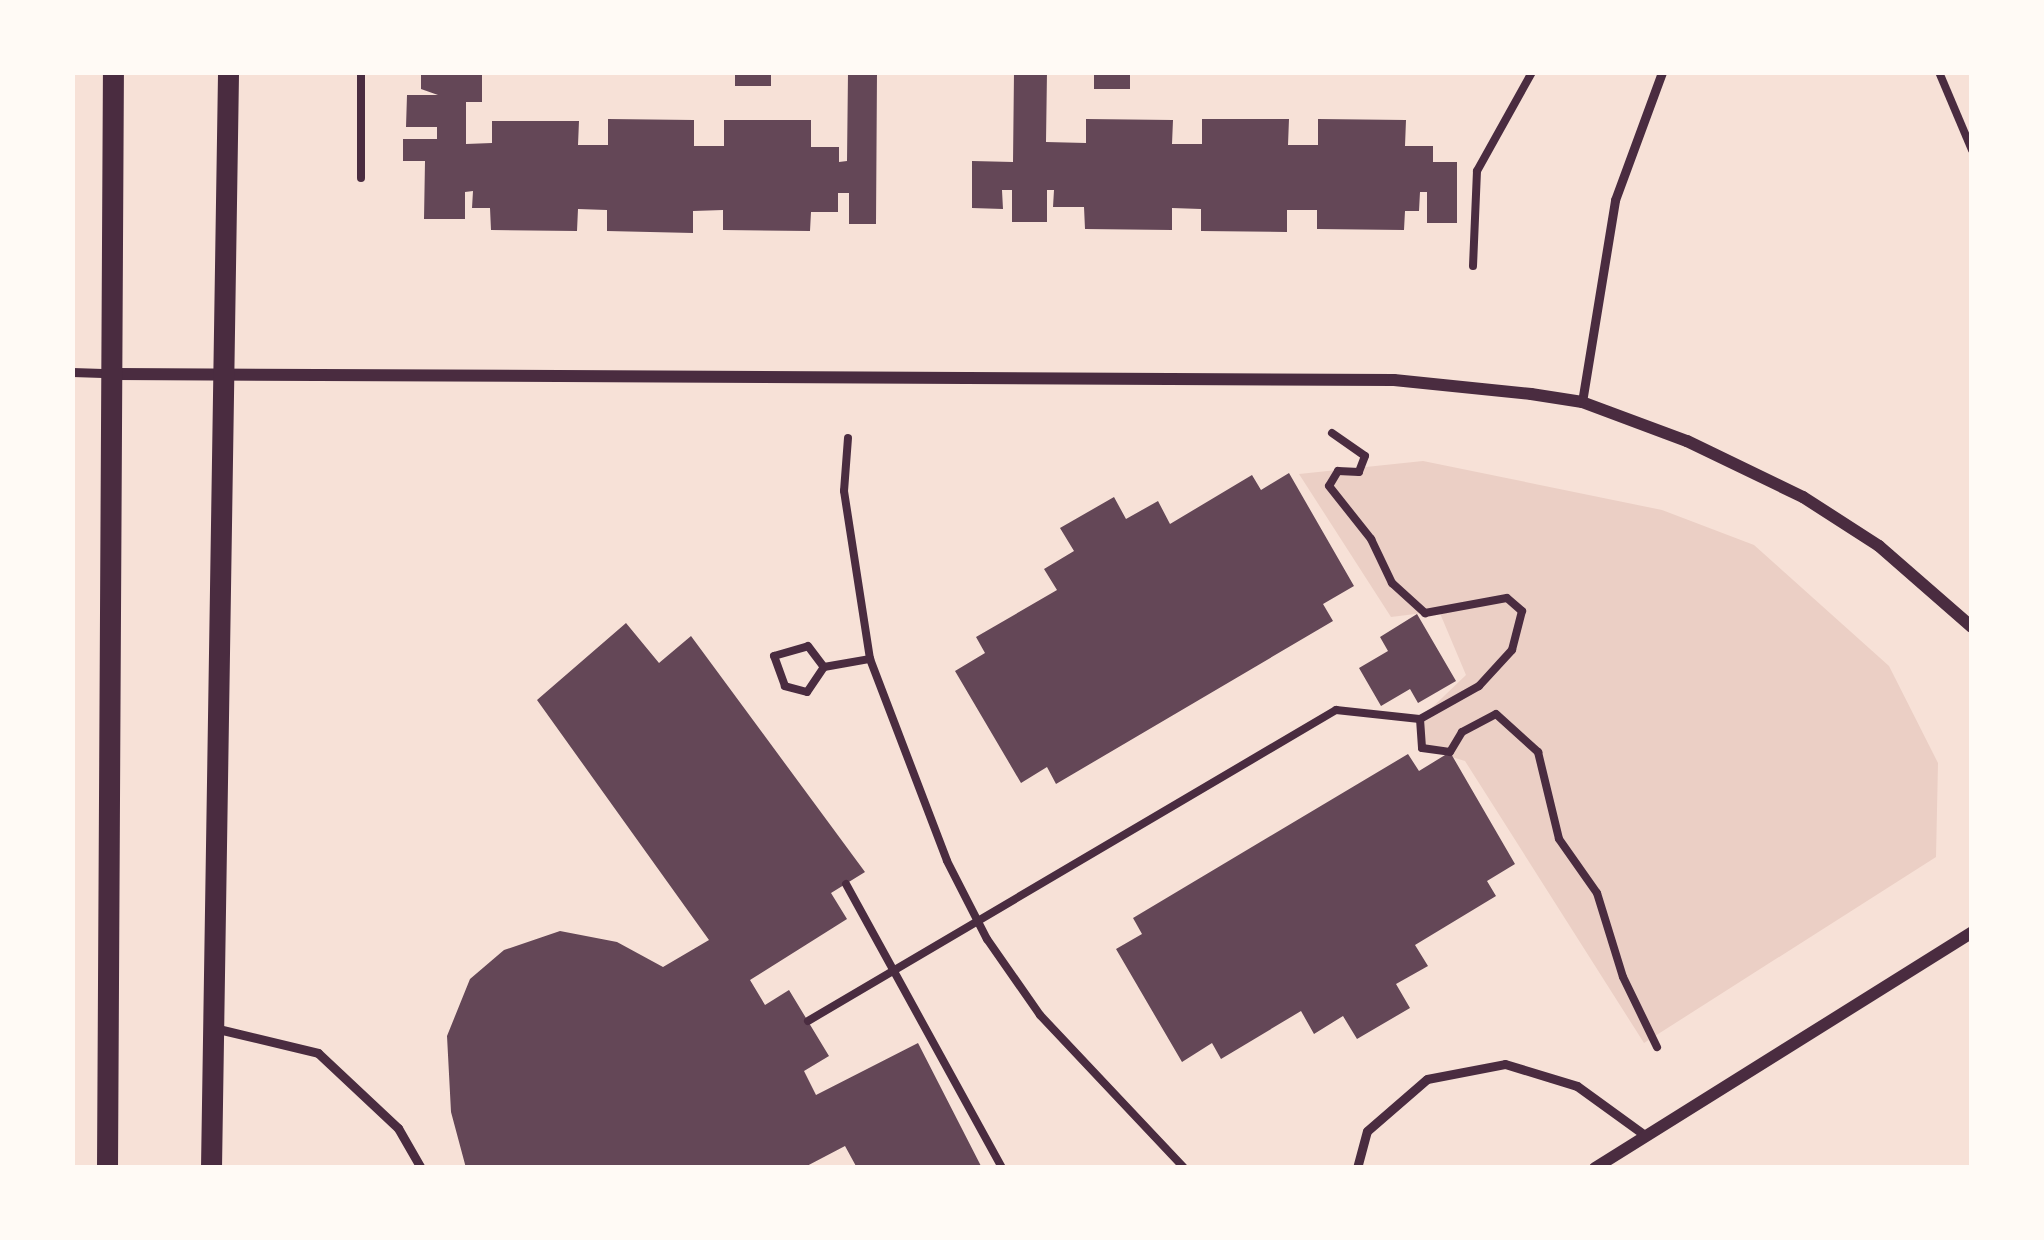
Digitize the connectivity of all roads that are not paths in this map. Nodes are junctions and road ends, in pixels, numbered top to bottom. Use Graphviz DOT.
graph roads {
  1 [pos="113,72"];
  2 [pos="229,72"];
  3 [pos="1661,72"];
  4 [pos="72,373"];
  5 [pos="116,374"];
  6 [pos="227,374"];
  7 [pos="1582,402"];
  8 [pos="1972,626"];
  9 [pos="1972,932"];
  10 [pos="214,1028"];
  11 [pos="1646,1136"];
  12 [pos="107,1168"];
  13 [pos="211,1168"];
  14 [pos="421,1168"];
  15 [pos="1357,1168"];
  16 [pos="1595,1168"];
  1 -- 5 [label="street"];
  2 -- 6 [label="street"];
  3 -- 7 [label="lane"];
  4 -- 5 [label="lane"];
  5 -- 6 [label="street"];
  5 -- 12 [label="street"];
  6 -- 7 [label="street"];
  6 -- 10 [label="street"];
  7 -- 8 [label="street"];
  9 -- 11 [label="street"];
  10 -- 13 [label="street"];
  10 -- 14 [label="lane"];
  11 -- 15 [label="lane"];
  11 -- 16 [label="street"];
}
